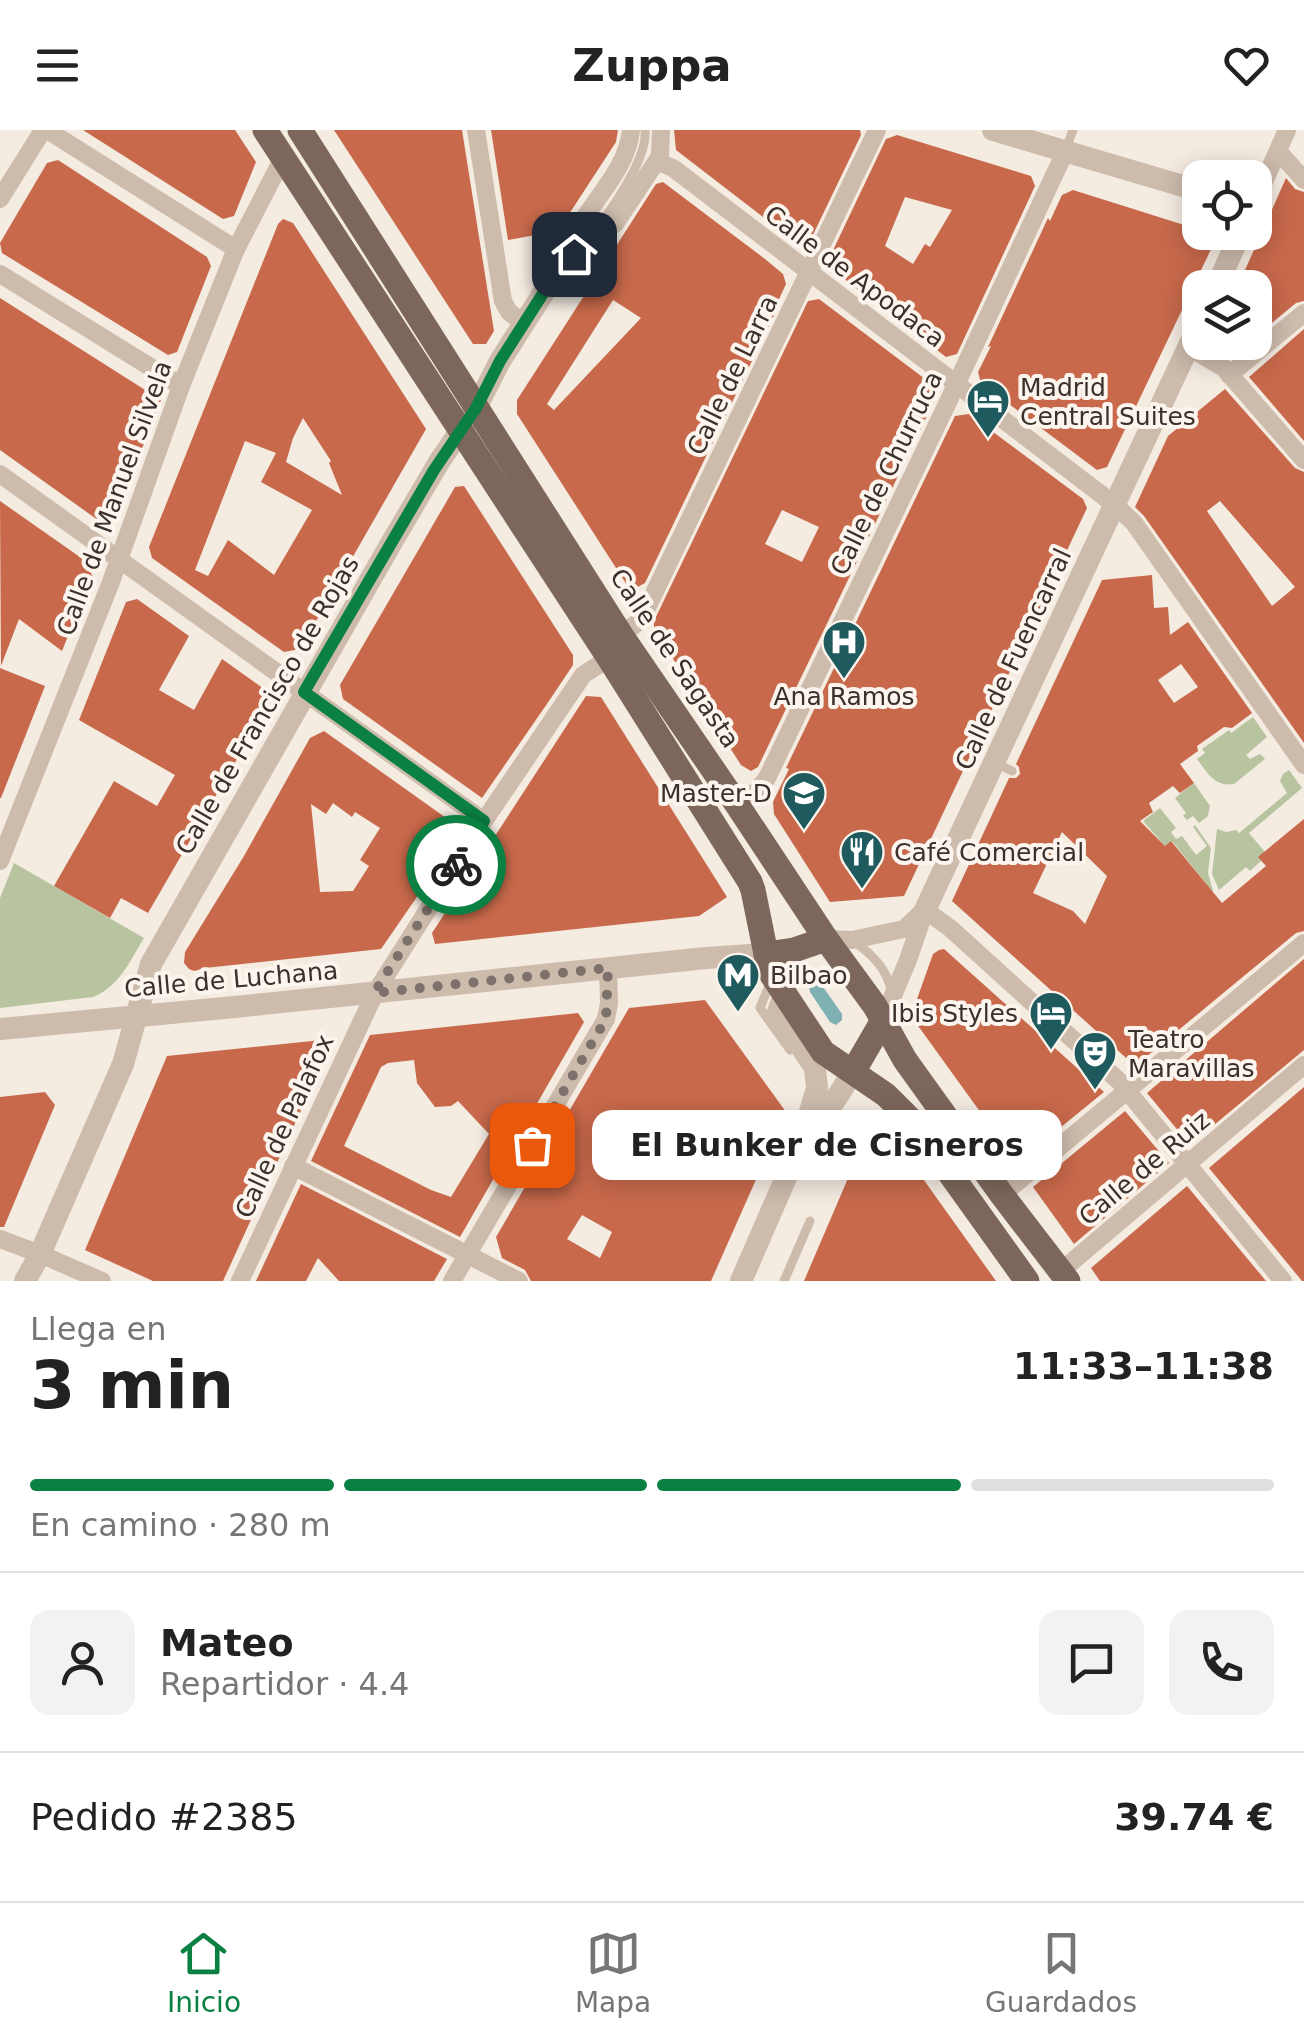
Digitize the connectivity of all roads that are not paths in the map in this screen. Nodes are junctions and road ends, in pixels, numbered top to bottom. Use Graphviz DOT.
graph roads {
  1 [pos="45,130"];
  2 [pos="265,130"];
  3 [pos="300,130"];
  4 [pos="476,130"];
  5 [pos="631,130"];
  6 [pos="646,130"];
  7 [pos="661,130"];
  8 [pos="877,130"];
  9 [pos="994,130"];
  10 [pos="1287,130"];
  11 [pos="1069,141"];
  12 [pos="1278,150"];
  13 [pos="283,158"];
  14 [pos="658,162"];
  15 [pos="1272,164"];
  16 [pos="1304,180"];
  17 [pos="1182,184"];
  18 [pos="0,199"];
  19 [pos="236,248"];
  20 [pos="565,259"];
  21 [pos="809,272"];
  22 [pos="0,274"];
  23 [pos="1304,313"];
  24 [pos="524,324"];
  25 [pos="1182,360"];
  26 [pos="1210,360"];
  27 [pos="1229,375"];
  28 [pos="956,385"];
  29 [pos="182,386"];
  30 [pos="469,418"];
  31 [pos="1304,460"];
  32 [pos="0,474"];
  33 [pos="1116,505"];
  34 [pos="118,560"];
  35 [pos="615,646"];
  36 [pos="304,692"];
  37 [pos="1304,765"];
  38 [pos="738,806"];
  39 [pos="484,821"];
  40 [pos="0,860"];
  41 [pos="926,910"];
  42 [pos="826,940"];
  43 [pos="852,940"];
  44 [pos="1304,943"];
  45 [pos="608,968"];
  46 [pos="774,975"];
  47 [pos="374,993"];
  48 [pos="892,998"];
  49 [pos="136,1016"];
  50 [pos="882,1022"];
  51 [pos="0,1030"];
  52 [pos="795,1056"];
  53 [pos="1304,1065"];
  54 [pos="853,1072"];
  55 [pos="1127,1091"];
  56 [pos="808,1127"];
  57 [pos="1187,1165"];
  58 [pos="293,1166"];
  59 [pos="1002,1195"];
  60 [pos="810,1220"];
  61 [pos="0,1239"];
  62 [pos="40,1254"];
  63 [pos="468,1254"];
  64 [pos="1065,1276"];
  65 [pos="25,1281"];
  66 [pos="102,1281"];
  67 [pos="240,1281"];
  68 [pos="452,1281"];
  69 [pos="519,1281"];
  70 [pos="741,1281"];
  71 [pos="784,1281"];
  72 [pos="1028,1281"];
  73 [pos="1284,1281"];
  1 -- 18 [label="street"];
  1 -- 19 [label="street"];
  2 -- 13 [label="main road, Calle de Sagasta"];
  3 -- 30 [label="main road, Calle de Sagasta"];
  4 -- 24 [label="street"];
  5 -- 20 [label="street"];
  6 -- 20 [label="lane"];
  7 -- 14 [label="street"];
  8 -- 21 [label="street, Calle de Larra"];
  9 -- 11 [label="street"];
  10 -- 12 [label="street"];
  11 -- 17 [label="street"];
  11 -- 28 [label="street, Calle de Churruca"];
  12 -- 15 [label="street"];
  12 -- 16 [label="street"];
  13 -- 19 [label="street, Calle de Manuel Silvela"];
  13 -- 30 [label="main road, Calle de Sagasta"];
  14 -- 20 [label="street"];
  14 -- 21 [label="street, Calle de Apodaca"];
  19 -- 29 [label="street, Calle de Manuel Silvela"];
  20 -- 24 [label="street, Calle de Francisco de Rojas"];
  21 -- 28 [label="street, Calle de Apodaca"];
  21 -- 35 [label="street, Calle de Larra"];
  22 -- 29 [label="street"];
  23 -- 27 [label="street"];
  24 -- 30 [label="street, Calle de Francisco de Rojas"];
  25 -- 33 [label="street, Calle de Fuencarral"];
  26 -- 27 [label="street"];
  27 -- 31 [label="street"];
  28 -- 33 [label="street, Calle de Apodaca"];
  28 -- 38 [label="street, Calle de Churruca"];
  29 -- 34 [label="street, Calle de Manuel Silvela"];
  30 -- 35 [label="main road, Calle de Sagasta"];
  30 -- 36 [label="street, Calle de Francisco de Rojas"];
  32 -- 34 [label="street"];
  33 -- 37 [label="street, Calle de Apodaca"];
  33 -- 41 [label="street, Calle de Fuencarral"];
  34 -- 36 [label="street"];
  34 -- 40 [label="street, Calle de Manuel Silvela"];
  35 -- 38 [label="main road, Calle de Sagasta"];
  35 -- 39 [label="street, Calle de Larra"];
  35 -- 46 [label="main road, Calle de Sagasta"];
  36 -- 39 [label="street"];
  36 -- 49 [label="street, Calle de Francisco de Rojas"];
  38 -- 42 [label="main road, Calle de Sagasta"];
  39 -- 47 [label="street, Calle de Palafox"];
  41 -- 43 [label="street"];
  41 -- 48 [label="street, Calle de Fuencarral"];
  41 -- 55 [label="street"];
  42 -- 43 [label="street"];
  42 -- 46 [label="main road"];
  42 -- 50 [label="main road, Calle de Sagasta"];
  43 -- 48 [label="lane"];
  44 -- 55 [label="street"];
  45 -- 46 [label="street, Calle de Luchana"];
  45 -- 47 [label="street, Calle de Luchana"];
  45 -- 63 [label="street"];
  46 -- 52 [label="lane"];
  46 -- 54 [label="main road"];
  46 -- 56 [label="street"];
  47 -- 49 [label="street, Calle de Luchana"];
  47 -- 58 [label="street, Calle de Palafox"];
  48 -- 50 [label="street, Calle de Fuencarral"];
  49 -- 51 [label="street, Calle de Luchana"];
  49 -- 62 [label="street, Calle de Francisco de Rojas"];
  50 -- 54 [label="main road"];
  50 -- 59 [label="main road, Calle de Sagasta"];
  53 -- 57 [label="street, Calle de Ruiz"];
  54 -- 56 [label="street"];
  54 -- 72 [label="main road"];
  55 -- 57 [label="street"];
  55 -- 59 [label="street"];
  56 -- 70 [label="street"];
  57 -- 64 [label="street, Calle de Ruiz"];
  57 -- 73 [label="street"];
  58 -- 63 [label="street"];
  58 -- 67 [label="street, Calle de Palafox"];
  59 -- 64 [label="main road, Calle de Sagasta"];
  60 -- 71 [label="lane"];
  61 -- 62 [label="street"];
  62 -- 65 [label="street, Calle de Francisco de Rojas"];
  62 -- 66 [label="street"];
  63 -- 68 [label="street"];
  63 -- 69 [label="street"];
}
